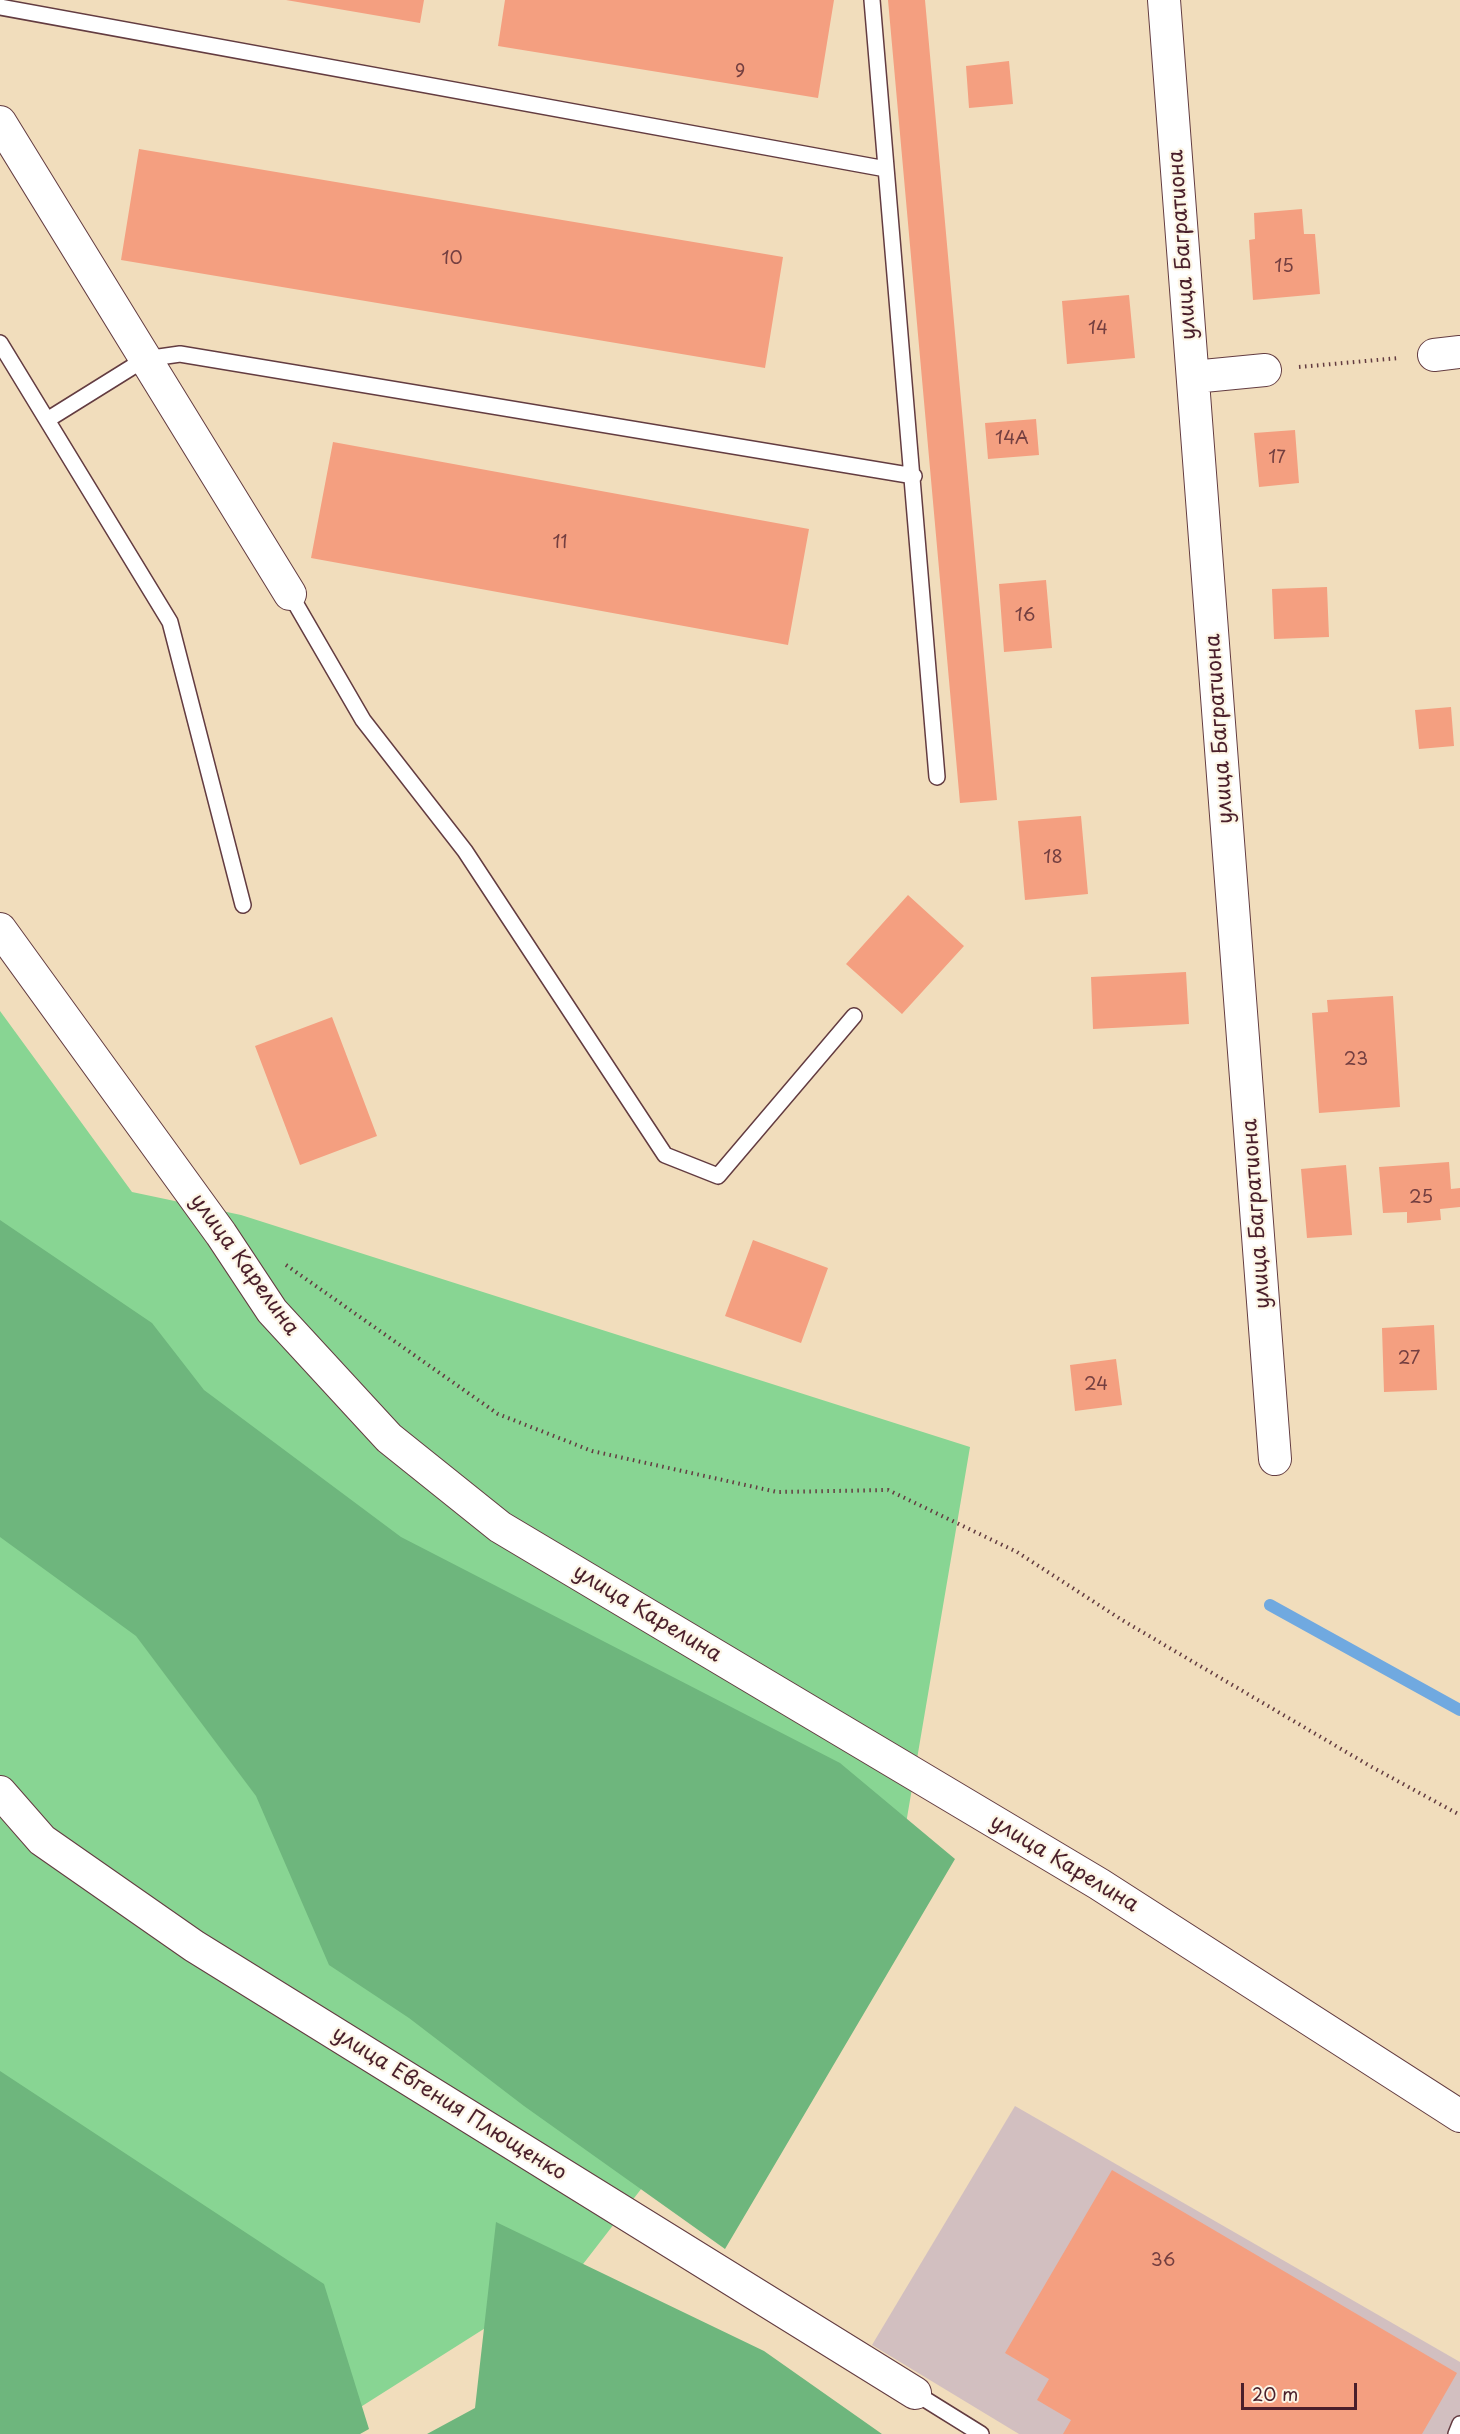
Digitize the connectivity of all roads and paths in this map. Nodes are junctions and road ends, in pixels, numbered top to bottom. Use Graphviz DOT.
graph roads {
  1 [pos="872,0"];
  2 [pos="1164,0"];
  3 [pos="0,7"];
  4 [pos="0,122"];
  5 [pos="886,169"];
  6 [pos="0,343"];
  7 [pos="1447,353"];
  8 [pos="145,359"];
  9 [pos="1266,370"];
  10 [pos="1193,377"];
  11 [pos="47,420"];
  12 [pos="914,476"];
  13 [pos="290,594"];
  14 [pos="937,777"];
  15 [pos="243,905"];
  16 [pos="0,929"];
  17 [pos="854,1016"];
  18 [pos="285,1263"];
  19 [pos="1275,1459"];
  20 [pos="0,1792"];
  21 [pos="1460,1815"];
  22 [pos="1460,2116"];
  23 [pos="915,2393"];
  24 [pos="1460,2424"];
  25 [pos="981,2434"];
  26 [pos="1456,2434"];
  1 -- 5 [label="lane"];
  2 -- 10 [label="street, улица Багратиона"];
  3 -- 5 [label="lane"];
  4 -- 8 [label="street"];
  5 -- 12 [label="lane"];
  6 -- 11 [label="lane"];
  7 -- 9 [label="path"];
  8 -- 11 [label="lane"];
  8 -- 12 [label="lane"];
  8 -- 13 [label="street"];
  9 -- 10 [label="street"];
  10 -- 19 [label="street, улица Багратиона"];
  11 -- 15 [label="lane"];
  12 -- 14 [label="lane"];
  13 -- 17 [label="lane"];
  16 -- 22 [label="street, улица Карелина"];
  18 -- 21 [label="path"];
  20 -- 23 [label="street, улица Евгения Плющенко"];
  23 -- 25 [label="lane"];
  24 -- 26 [label="lane"];
}
